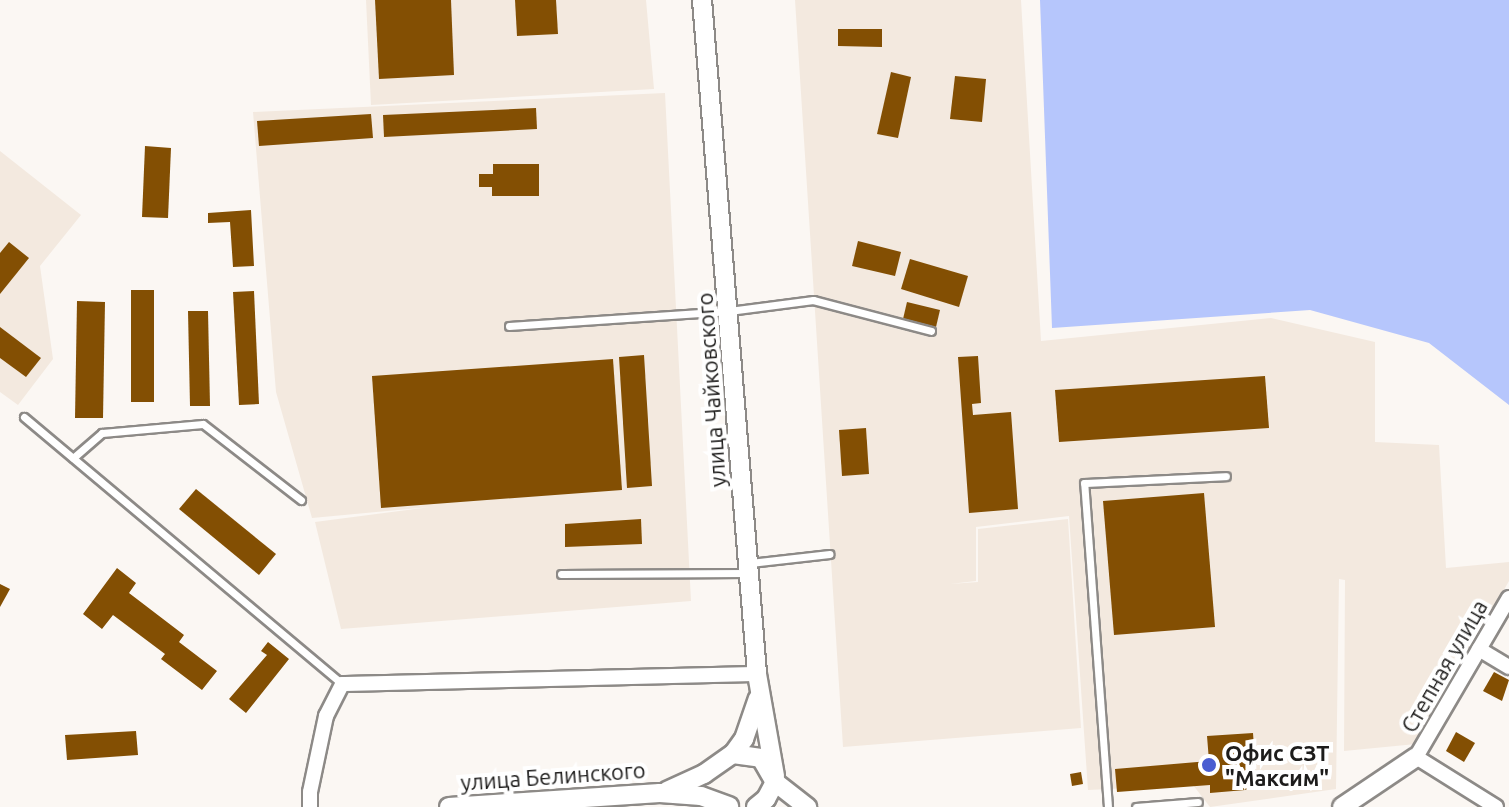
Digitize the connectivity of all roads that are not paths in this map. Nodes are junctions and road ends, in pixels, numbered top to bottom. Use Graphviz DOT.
graph roads {
  1 [pos="702,0"];
  2 [pos="729,311"];
  3 [pos="509,326"];
  4 [pos="931,331"];
  5 [pos="24,417"];
  6 [pos="73,458"];
  7 [pos="1226,476"];
  8 [pos="301,500"];
  9 [pos="829,554"];
  10 [pos="748,568"];
  11 [pos="561,574"];
  12 [pos="1509,598"];
  13 [pos="1479,649"];
  14 [pos="1509,667"];
  15 [pos="757,674"];
  16 [pos="342,684"];
  17 [pos="759,694"];
  18 [pos="730,757"];
  19 [pos="1416,757"];
  20 [pos="775,779"];
  21 [pos="660,793"];
  22 [pos="1198,802"];
  23 [pos="730,806"];
  24 [pos="310,807"];
  25 [pos="449,807"];
  26 [pos="756,807"];
  27 [pos="774,807"];
  28 [pos="807,807"];
  29 [pos="1108,807"];
  30 [pos="1136,807"];
  31 [pos="1342,807"];
  32 [pos="1496,807"];
  1 -- 2 [label="main road, улица Чайковского"];
  2 -- 3 [label="lane"];
  2 -- 4 [label="lane"];
  2 -- 10 [label="main road, улица Чайковского"];
  5 -- 6 [label="lane"];
  6 -- 8 [label="lane"];
  6 -- 16 [label="lane"];
  7 -- 29 [label="lane"];
  9 -- 10 [label="lane"];
  10 -- 11 [label="lane"];
  10 -- 15 [label="main road, улица Чайковского"];
  12 -- 13 [label="street, Степная улица"];
  13 -- 14 [label="street"];
  13 -- 19 [label="street, Степная улица"];
  15 -- 16 [label="street"];
  15 -- 17 [label="main road, улица Чайковского"];
  16 -- 24 [label="street"];
  17 -- 18 [label="main road"];
  17 -- 20 [label="main road, улица Чайковского"];
  18 -- 20 [label="main road"];
  18 -- 21 [label="main road"];
  18 -- 23 [label="main road"];
  19 -- 31 [label="main road"];
  19 -- 32 [label="street, Степная улица"];
  20 -- 26 [label="main road"];
  20 -- 27 [label="main road, улица Чайковского"];
  20 -- 28 [label="main road"];
  21 -- 23 [label="main road"];
  21 -- 25 [label="main road, улица Белинского"];
  22 -- 30 [label="lane"];
}
